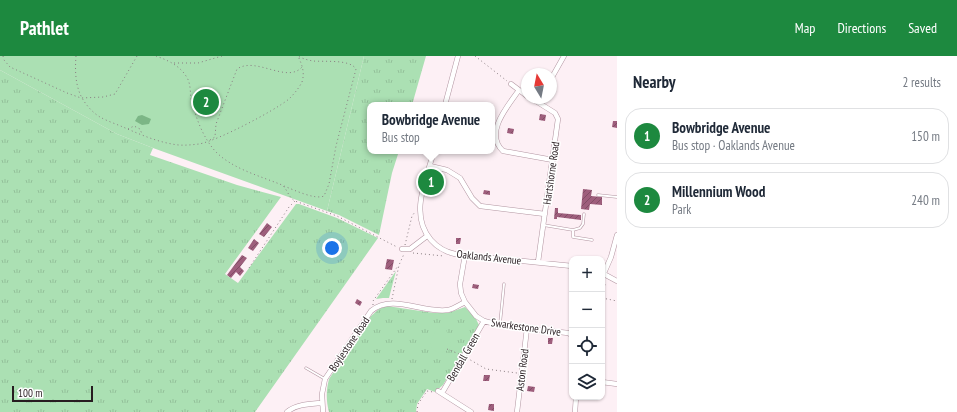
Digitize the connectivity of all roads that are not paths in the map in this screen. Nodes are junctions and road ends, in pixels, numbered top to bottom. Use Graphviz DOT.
graph roads {
  1 [pos="458,56"];
  2 [pos="564,56"];
  3 [pos="557,68"];
  4 [pos="510,84"];
  5 [pos="519,90"];
  6 [pos="447,102"];
  7 [pos="543,104"];
  8 [pos="433,154"];
  9 [pos="553,160"];
  10 [pos="430,166"];
  11 [pos="598,195"];
  12 [pos="617,197"];
  13 [pos="544,214"];
  14 [pos="584,214"];
  15 [pos="543,225"];
  16 [pos="573,230"];
  17 [pos="427,236"];
  18 [pos="617,236"];
  19 [pos="592,240"];
  20 [pos="616,242"];
  21 [pos="403,249"];
  22 [pos="465,255"];
  23 [pos="538,262"];
  24 [pos="569,266"];
  25 [pos="605,274"];
  26 [pos="617,281"];
  27 [pos="504,284"];
  28 [pos="465,302"];
  29 [pos="484,321"];
  30 [pos="500,325"];
  31 [pos="527,328"];
  32 [pos="569,335"];
  33 [pos="306,368"];
  34 [pos="325,379"];
  35 [pos="605,382"];
  36 [pos="617,384"];
  37 [pos="576,400"];
  38 [pos="322,403"];
  39 [pos="286,412"];
  40 [pos="323,412"];
  41 [pos="471,412"];
  42 [pos="517,412"];
  43 [pos="575,412"];
  1 -- 6 [label="street"];
  2 -- 3 [label="street"];
  4 -- 5 [label="street"];
  5 -- 9 [label="street"];
  7 -- 9 [label="street, Hartshorne Road"];
  8 -- 10 [label="street, Oaklands Avenue"];
  9 -- 13 [label="street, Hartshorne Road"];
  10 -- 13 [label="street"];
  10 -- 17 [label="street, Oaklands Avenue"];
  11 -- 12 [label="lane"];
  13 -- 15 [label="street, Hartshorne Road"];
  14 -- 16 [label="lane"];
  15 -- 16 [label="lane"];
  15 -- 23 [label="street, Hartshorne Road"];
  16 -- 19 [label="lane"];
  17 -- 21 [label="street"];
  17 -- 22 [label="street, Oaklands Avenue"];
  18 -- 20 [label="street"];
  20 -- 25 [label="street"];
  22 -- 23 [label="street, Oaklands Avenue"];
  22 -- 28 [label="street, Swarkestone Drive"];
  23 -- 24 [label="street, Oaklands Avenue"];
  25 -- 26 [label="street"];
  27 -- 30 [label="lane"];
  28 -- 29 [label="street, Swarkestone Drive"];
  28 -- 34 [label="street, Boylestone Road"];
  29 -- 30 [label="street, Swarkestone Drive"];
  29 -- 41 [label="street, Bendall Green"];
  30 -- 31 [label="street, Swarkestone Drive"];
  31 -- 32 [label="street, Swarkestone Drive"];
  31 -- 42 [label="street, Aston Road"];
  33 -- 34 [label="lane"];
  34 -- 38 [label="street"];
  35 -- 36 [label="street"];
  37 -- 43 [label="street"];
  38 -- 39 [label="street"];
  38 -- 40 [label="street"];
}
